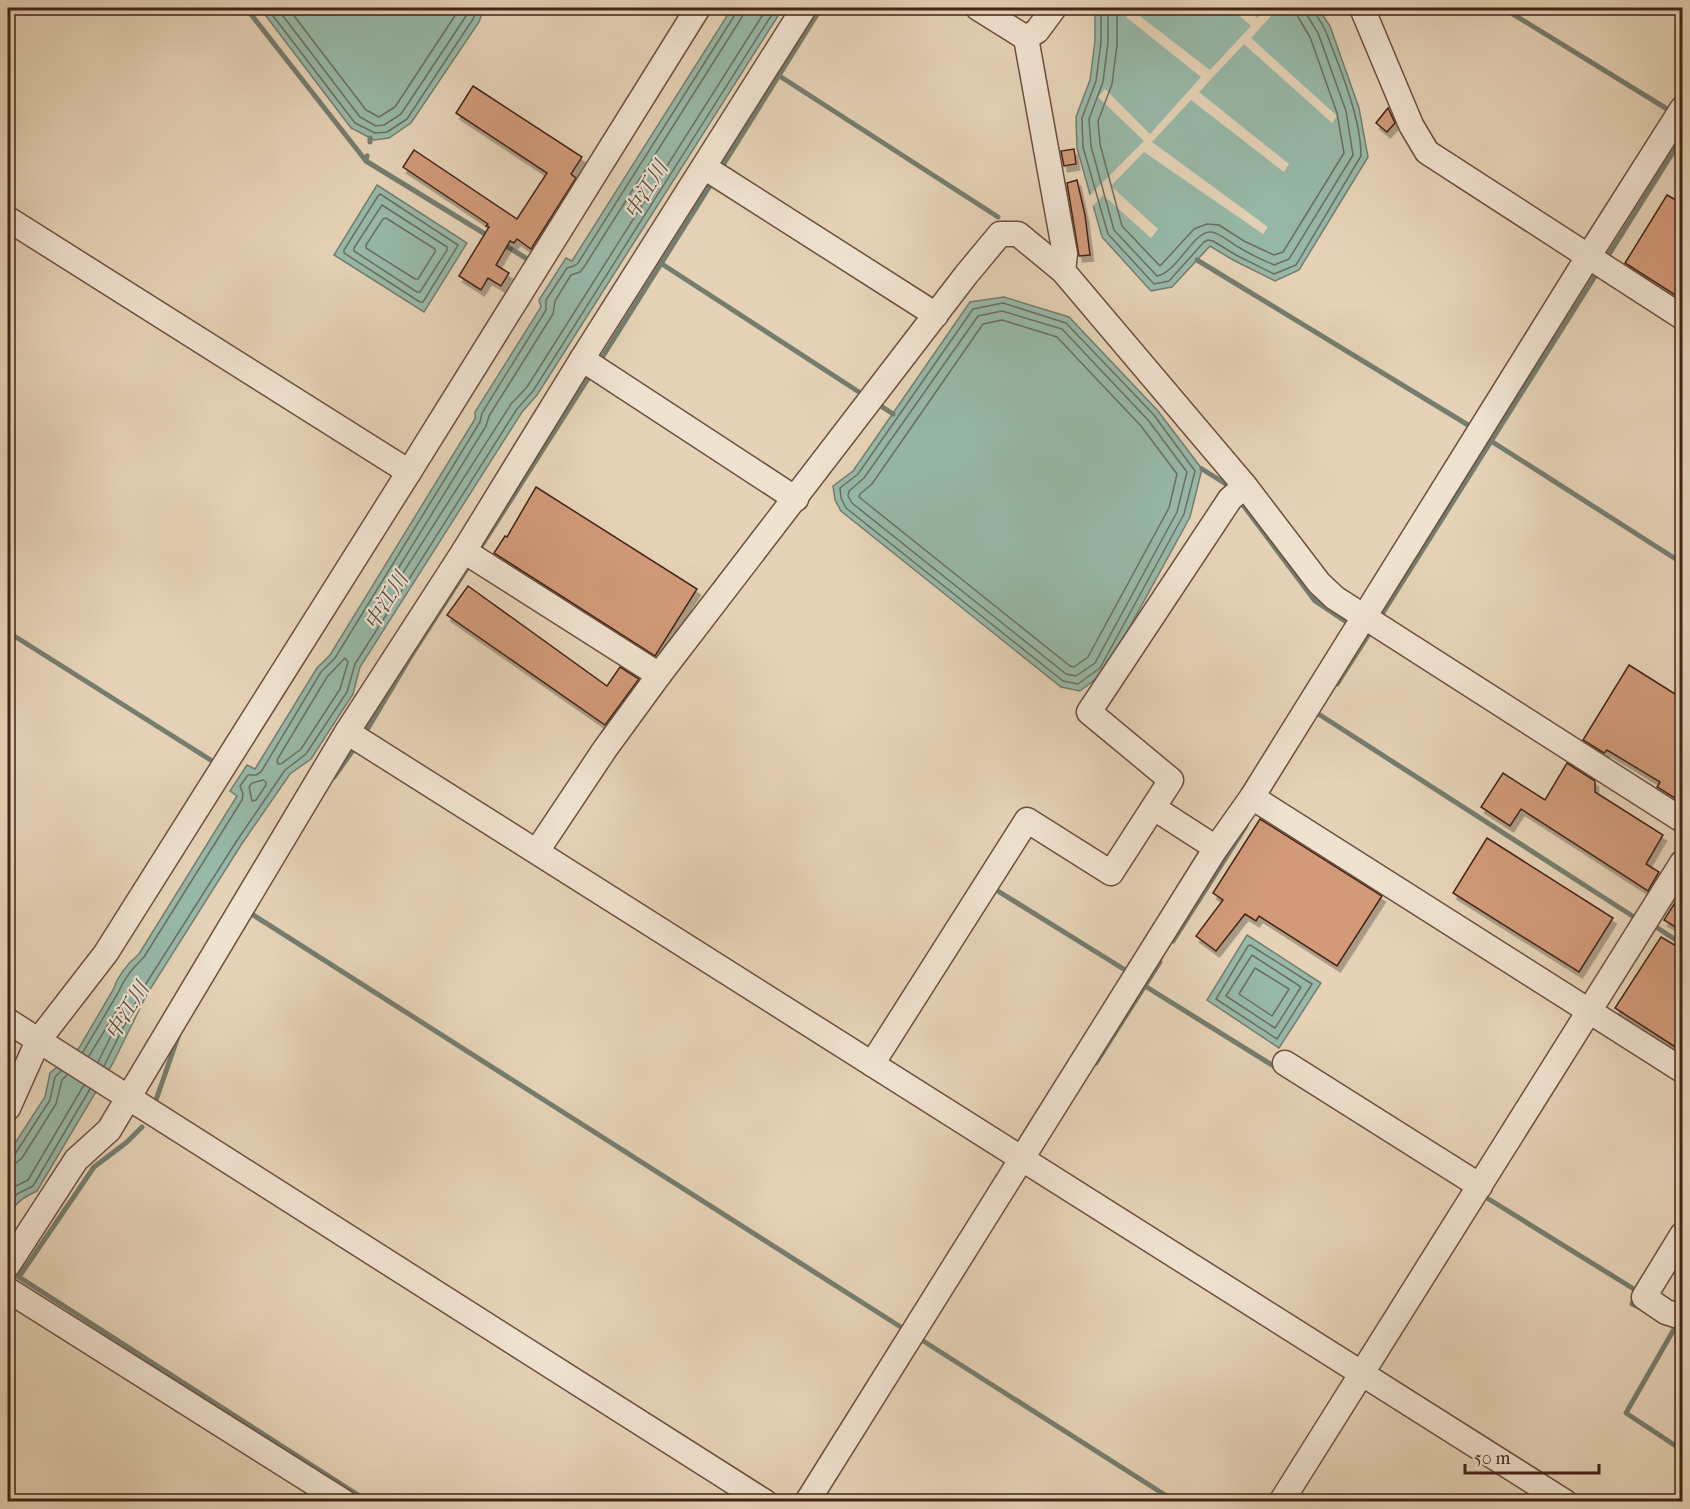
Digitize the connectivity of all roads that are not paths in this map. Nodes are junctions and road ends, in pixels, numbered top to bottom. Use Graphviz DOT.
graph roads {
  1 [pos="698,8"];
  2 [pos="804,8"];
  3 [pos="978,8"];
  4 [pos="1053,8"];
  5 [pos="1362,8"];
  6 [pos="1026,38"];
  7 [pos="1683,109"];
  8 [pos="704,166"];
  9 [pos="8,219"];
  10 [pos="1588,257"];
  11 [pos="1063,271"];
  12 [pos="936,315"];
  13 [pos="1683,317"];
  14 [pos="582,359"];
  15 [pos="409,472"];
  16 [pos="1245,486"];
  17 [pos="796,498"];
  18 [pos="464,550"];
  19 [pos="1364,617"];
  20 [pos="659,675"];
  21 [pos="347,732"];
  22 [pos="1252,797"];
  23 [pos="1154,808"];
  24 [pos="1683,820"];
  25 [pos="1216,848"];
  26 [pos="537,851"];
  27 [pos="1683,863"];
  28 [pos="1590,1011"];
  29 [pos="8,1021"];
  30 [pos="44,1044"];
  31 [pos="1285,1063"];
  32 [pos="872,1064"];
  33 [pos="1683,1070"];
  34 [pos="129,1098"];
  35 [pos="8,1108"];
  36 [pos="1022,1159"];
  37 [pos="1480,1186"];
  38 [pos="1683,1235"];
  39 [pos="8,1265"];
  40 [pos="8,1290"];
  41 [pos="1683,1317"];
  42 [pos="1362,1374"];
  43 [pos="344,1502"];
  44 [pos="765,1502"];
  45 [pos="807,1502"];
  46 [pos="1281,1502"];
  47 [pos="1565,1502"];
  1 -- 15 [label="street"];
  2 -- 8 [label="street"];
  3 -- 6 [label="street"];
  4 -- 6 [label="street"];
  5 -- 10 [label="street"];
  6 -- 11 [label="street"];
  7 -- 10 [label="street"];
  8 -- 12 [label="street"];
  8 -- 14 [label="street"];
  9 -- 15 [label="street"];
  10 -- 13 [label="street"];
  10 -- 19 [label="street"];
  11 -- 12 [label="street"];
  11 -- 16 [label="street"];
  12 -- 17 [label="street"];
  14 -- 17 [label="street"];
  14 -- 18 [label="street"];
  15 -- 30 [label="street"];
  16 -- 19 [label="street"];
  16 -- 23 [label="street"];
  17 -- 20 [label="street"];
  18 -- 20 [label="street"];
  18 -- 21 [label="street"];
  19 -- 22 [label="street"];
  19 -- 24 [label="street"];
  20 -- 26 [label="street"];
  21 -- 26 [label="street"];
  21 -- 34 [label="street"];
  22 -- 25 [label="street"];
  22 -- 28 [label="street"];
  23 -- 25 [label="street"];
  23 -- 32 [label="street"];
  25 -- 36 [label="street"];
  26 -- 32 [label="street"];
  27 -- 28 [label="street"];
  28 -- 33 [label="street"];
  28 -- 37 [label="street"];
  29 -- 30 [label="street"];
  30 -- 34 [label="street"];
  30 -- 35 [label="street"];
  31 -- 37 [label="street"];
  32 -- 36 [label="street"];
  34 -- 39 [label="street"];
  34 -- 44 [label="street"];
  36 -- 42 [label="street"];
  36 -- 45 [label="street"];
  37 -- 42 [label="street"];
  38 -- 41 [label="street"];
  40 -- 43 [label="street"];
  42 -- 46 [label="street"];
  42 -- 47 [label="street"];
}
